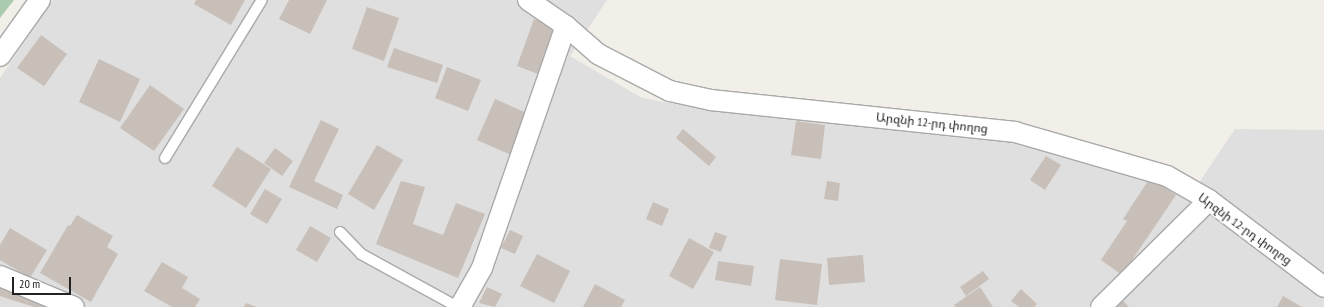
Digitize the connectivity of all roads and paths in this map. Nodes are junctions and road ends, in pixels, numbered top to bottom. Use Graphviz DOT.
graph roads {
  1 [pos="40,0"];
  2 [pos="262,0"];
  3 [pos="528,0"];
  4 [pos="566,26"];
  5 [pos="0,56"];
  6 [pos="165,158"];
  7 [pos="1209,200"];
  8 [pos="340,232"];
  9 [pos="0,276"];
  10 [pos="1324,287"];
  11 [pos="74,307"];
  12 [pos="459,307"];
  13 [pos="1101,307"];
  1 -- 5 [label="street"];
  2 -- 6 [label="lane"];
  3 -- 4 [label="street, Արզնի 12-րդ փողոց"];
  4 -- 7 [label="street, Արզնի 12-րդ փողոց"];
  4 -- 12 [label="street"];
  7 -- 10 [label="street, Արզնի 12-րդ փողոց"];
  7 -- 13 [label="street"];
  8 -- 12 [label="lane"];
  9 -- 11 [label="street"];
}
